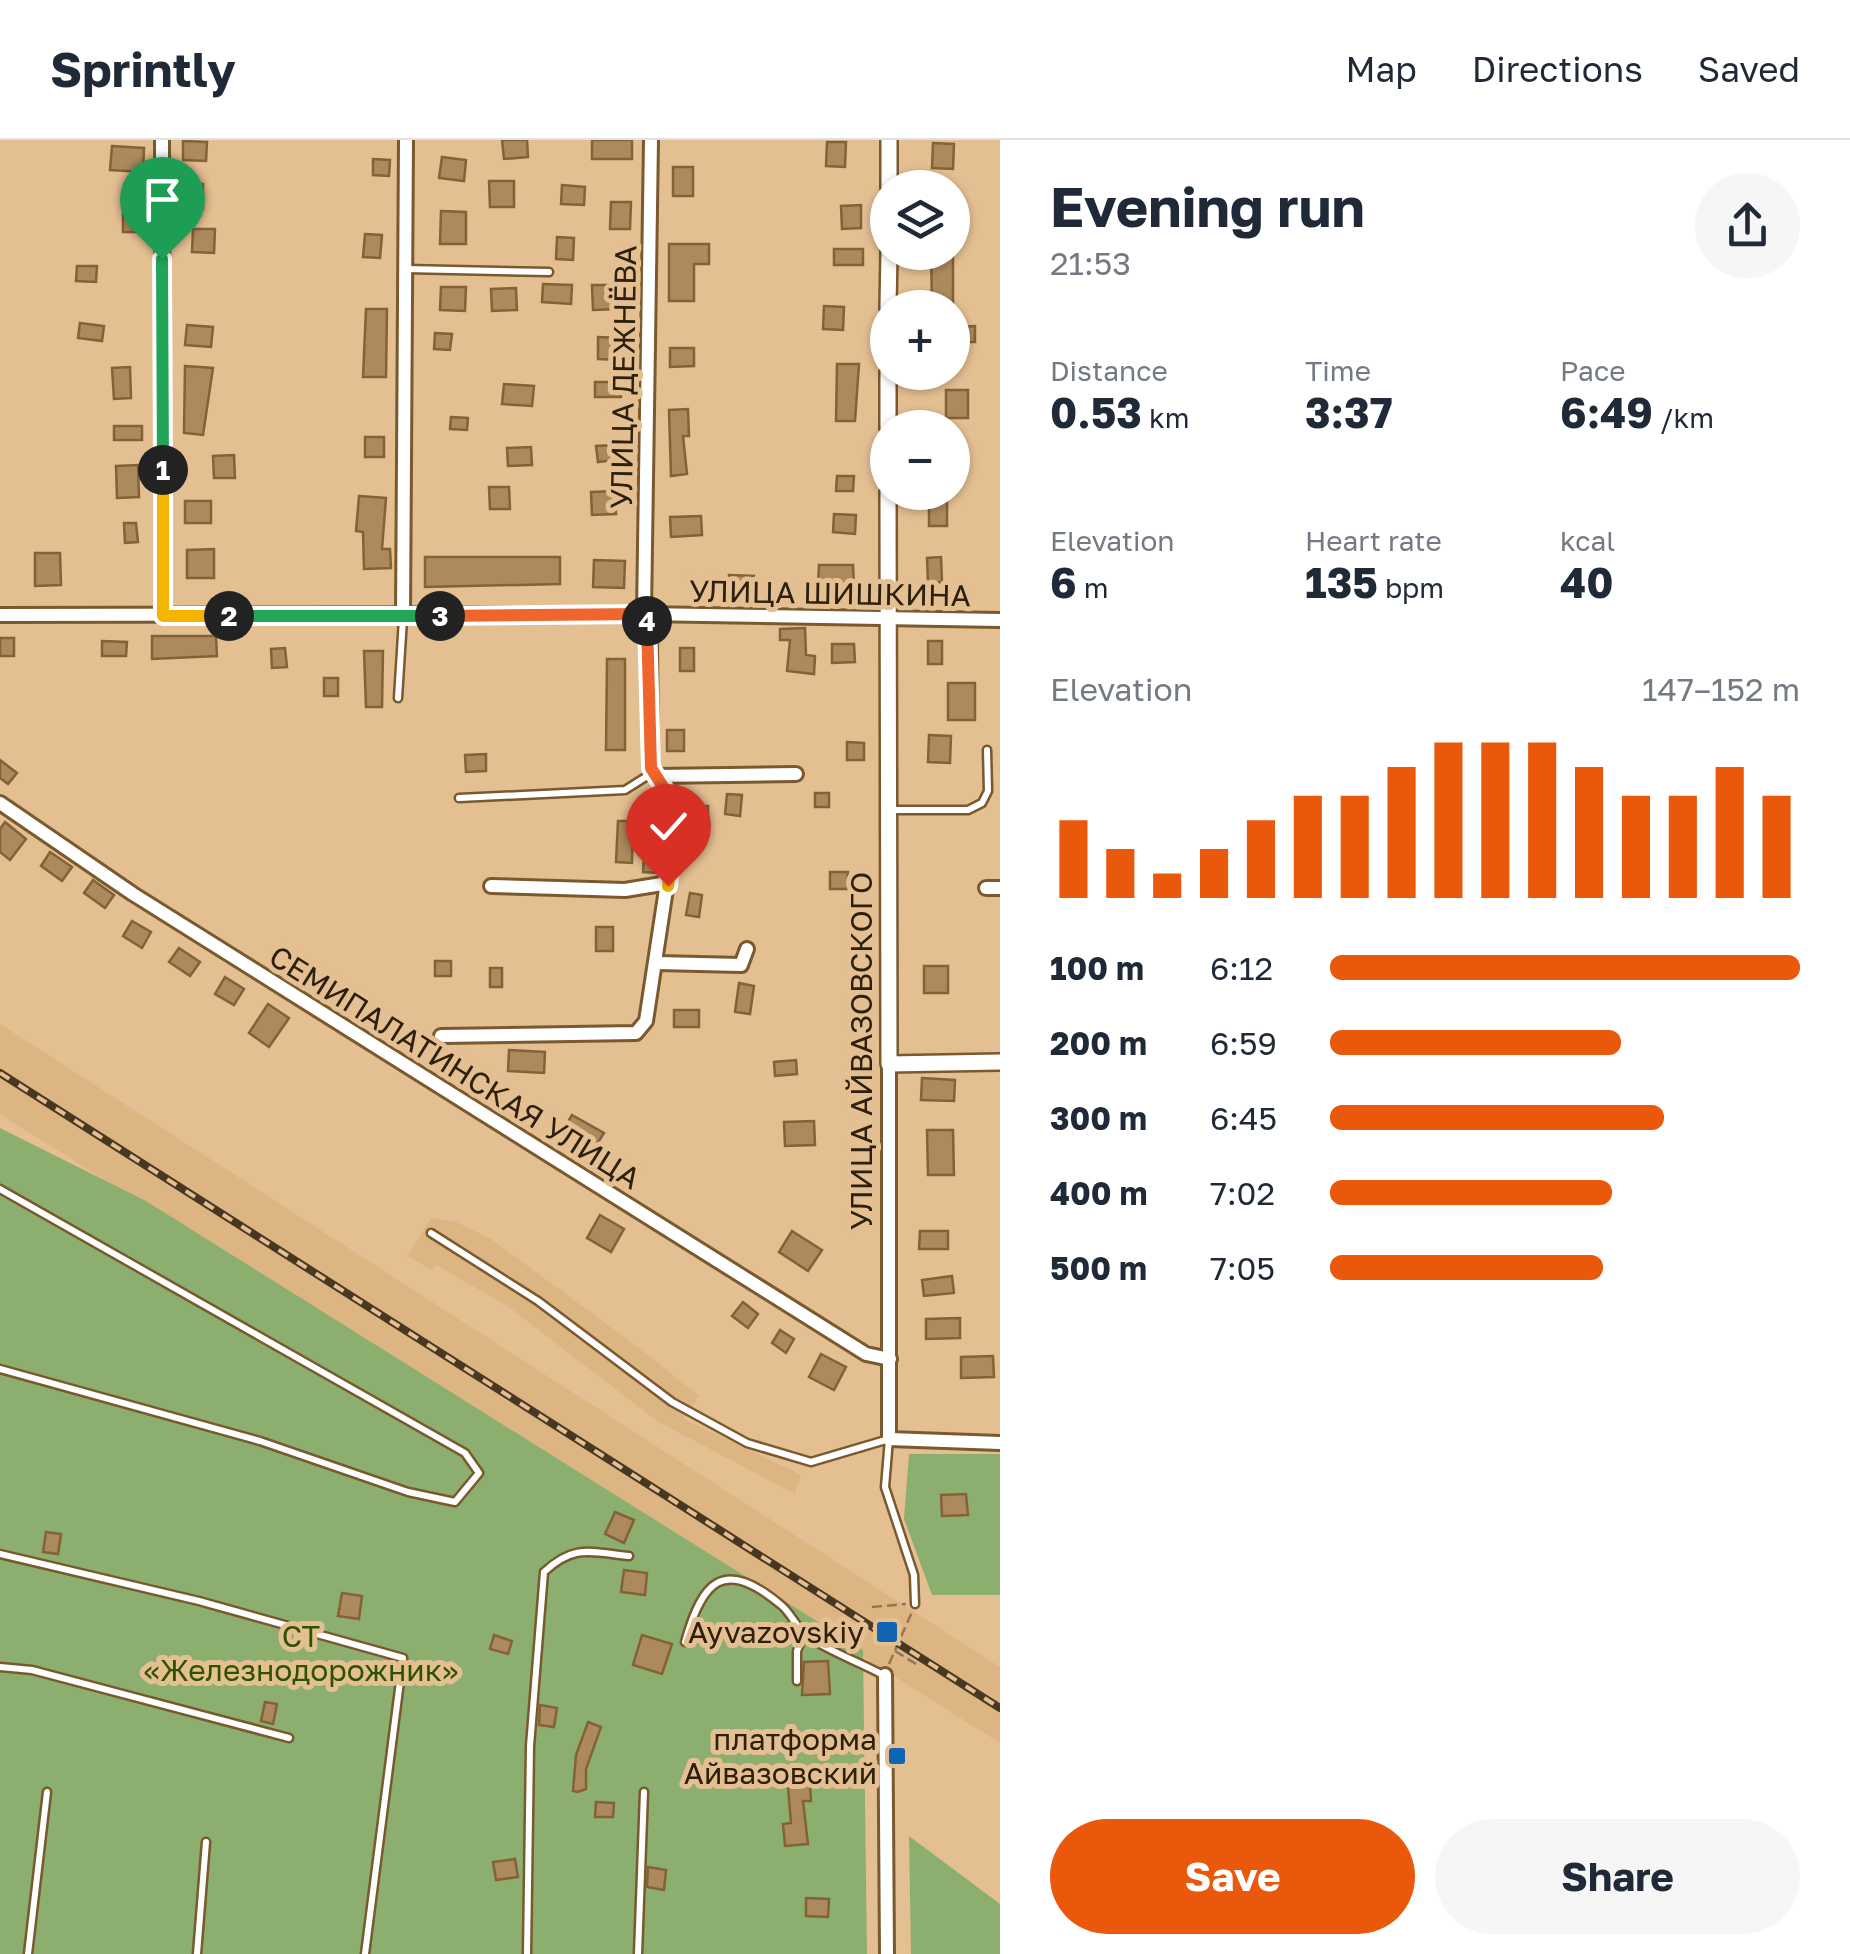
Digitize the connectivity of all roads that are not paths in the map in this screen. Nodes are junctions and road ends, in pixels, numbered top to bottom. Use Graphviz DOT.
graph roads {
  1 [pos="162,140"];
  2 [pos="406,140"];
  3 [pos="651,140"];
  4 [pos="889,140"];
  5 [pos="889,170"];
  6 [pos="405,269"];
  7 [pos="549,272"];
  8 [pos="888,510"];
  9 [pos="644,614"];
  10 [pos="0,615"];
  11 [pos="163,616"];
  12 [pos="403,616"];
  13 [pos="887,620"];
  14 [pos="1000,620"];
  15 [pos="398,698"];
  16 [pos="987,750"];
  17 [pos="655,774"];
  18 [pos="796,774"];
  19 [pos="459,798"];
  20 [pos="0,803"];
  21 [pos="888,810"];
  22 [pos="668,884"];
  23 [pos="490,886"];
  24 [pos="747,949"];
  25 [pos="657,963"];
  26 [pos="441,1036"];
  27 [pos="1000,1062"];
  28 [pos="888,1064"];
  29 [pos="0,1189"];
  30 [pos="431,1233"];
  31 [pos="890,1359"];
  32 [pos="0,1369"];
  33 [pos="889,1439"];
  34 [pos="1000,1444"];
  35 [pos="0,1554"];
  36 [pos="629,1556"];
  37 [pos="915,1604"];
  38 [pos="804,1634"];
  39 [pos="685,1642"];
  40 [pos="0,1667"];
  41 [pos="884,1675"];
  42 [pos="797,1681"];
  43 [pos="289,1738"];
  44 [pos="47,1792"];
  45 [pos="644,1792"];
  46 [pos="206,1842"];
  47 [pos="28,1954"];
  48 [pos="197,1954"];
  49 [pos="365,1954"];
  50 [pos="527,1954"];
  51 [pos="638,1954"];
  52 [pos="887,1954"];
  1 -- 11 [label="street"];
  2 -- 6 [label="street"];
  3 -- 9 [label="street, УЛИЦА ДЕЖНЁВА"];
  4 -- 5 [label="street"];
  6 -- 7 [label="lane"];
  6 -- 12 [label="street"];
  8 -- 13 [label="street, УЛИЦА АЙВАЗОВСКОГО"];
  9 -- 12 [label="street, УЛИЦА ШИШКИНА"];
  9 -- 13 [label="street, УЛИЦА ШИШКИНА"];
  9 -- 17 [label="street, УЛИЦА ДЕЖНЁВА"];
  10 -- 11 [label="street, УЛИЦА ШИШКИНА"];
  11 -- 12 [label="street, УЛИЦА ШИШКИНА"];
  12 -- 15 [label="lane"];
  13 -- 14 [label="street, УЛИЦА ШИШКИНА"];
  13 -- 21 [label="street, УЛИЦА АЙВАЗОВСКОГО"];
  16 -- 21 [label="lane"];
  17 -- 18 [label="street"];
  17 -- 19 [label="lane"];
  17 -- 22 [label="street, УЛИЦА ДЕЖНЁВА"];
  20 -- 31 [label="street, СЕМИПАЛАТИНСКАЯ УЛИЦА"];
  21 -- 28 [label="street, УЛИЦА АЙВАЗОВСКОГО"];
  22 -- 23 [label="street"];
  22 -- 25 [label="street, УЛИЦА ДЕЖНЁВА"];
  24 -- 25 [label="street"];
  25 -- 26 [label="street, УЛИЦА ДЕЖНЁВА"];
  27 -- 28 [label="street"];
  28 -- 31 [label="street, УЛИЦА АЙВАЗОВСКОГО"];
  29 -- 32 [label="lane"];
  30 -- 33 [label="lane"];
  31 -- 33 [label="street, УЛИЦА АЙВАЗОВСКОГО"];
  33 -- 34 [label="street"];
  33 -- 37 [label="lane, УЛИЦА АЙВАЗОВСКОГО"];
  35 -- 49 [label="lane"];
  36 -- 50 [label="lane"];
  38 -- 39 [label="lane"];
  38 -- 41 [label="lane"];
  38 -- 42 [label="lane"];
  40 -- 43 [label="lane"];
  41 -- 52 [label="street"];
  44 -- 47 [label="lane"];
  45 -- 51 [label="lane"];
  46 -- 48 [label="lane"];
}
